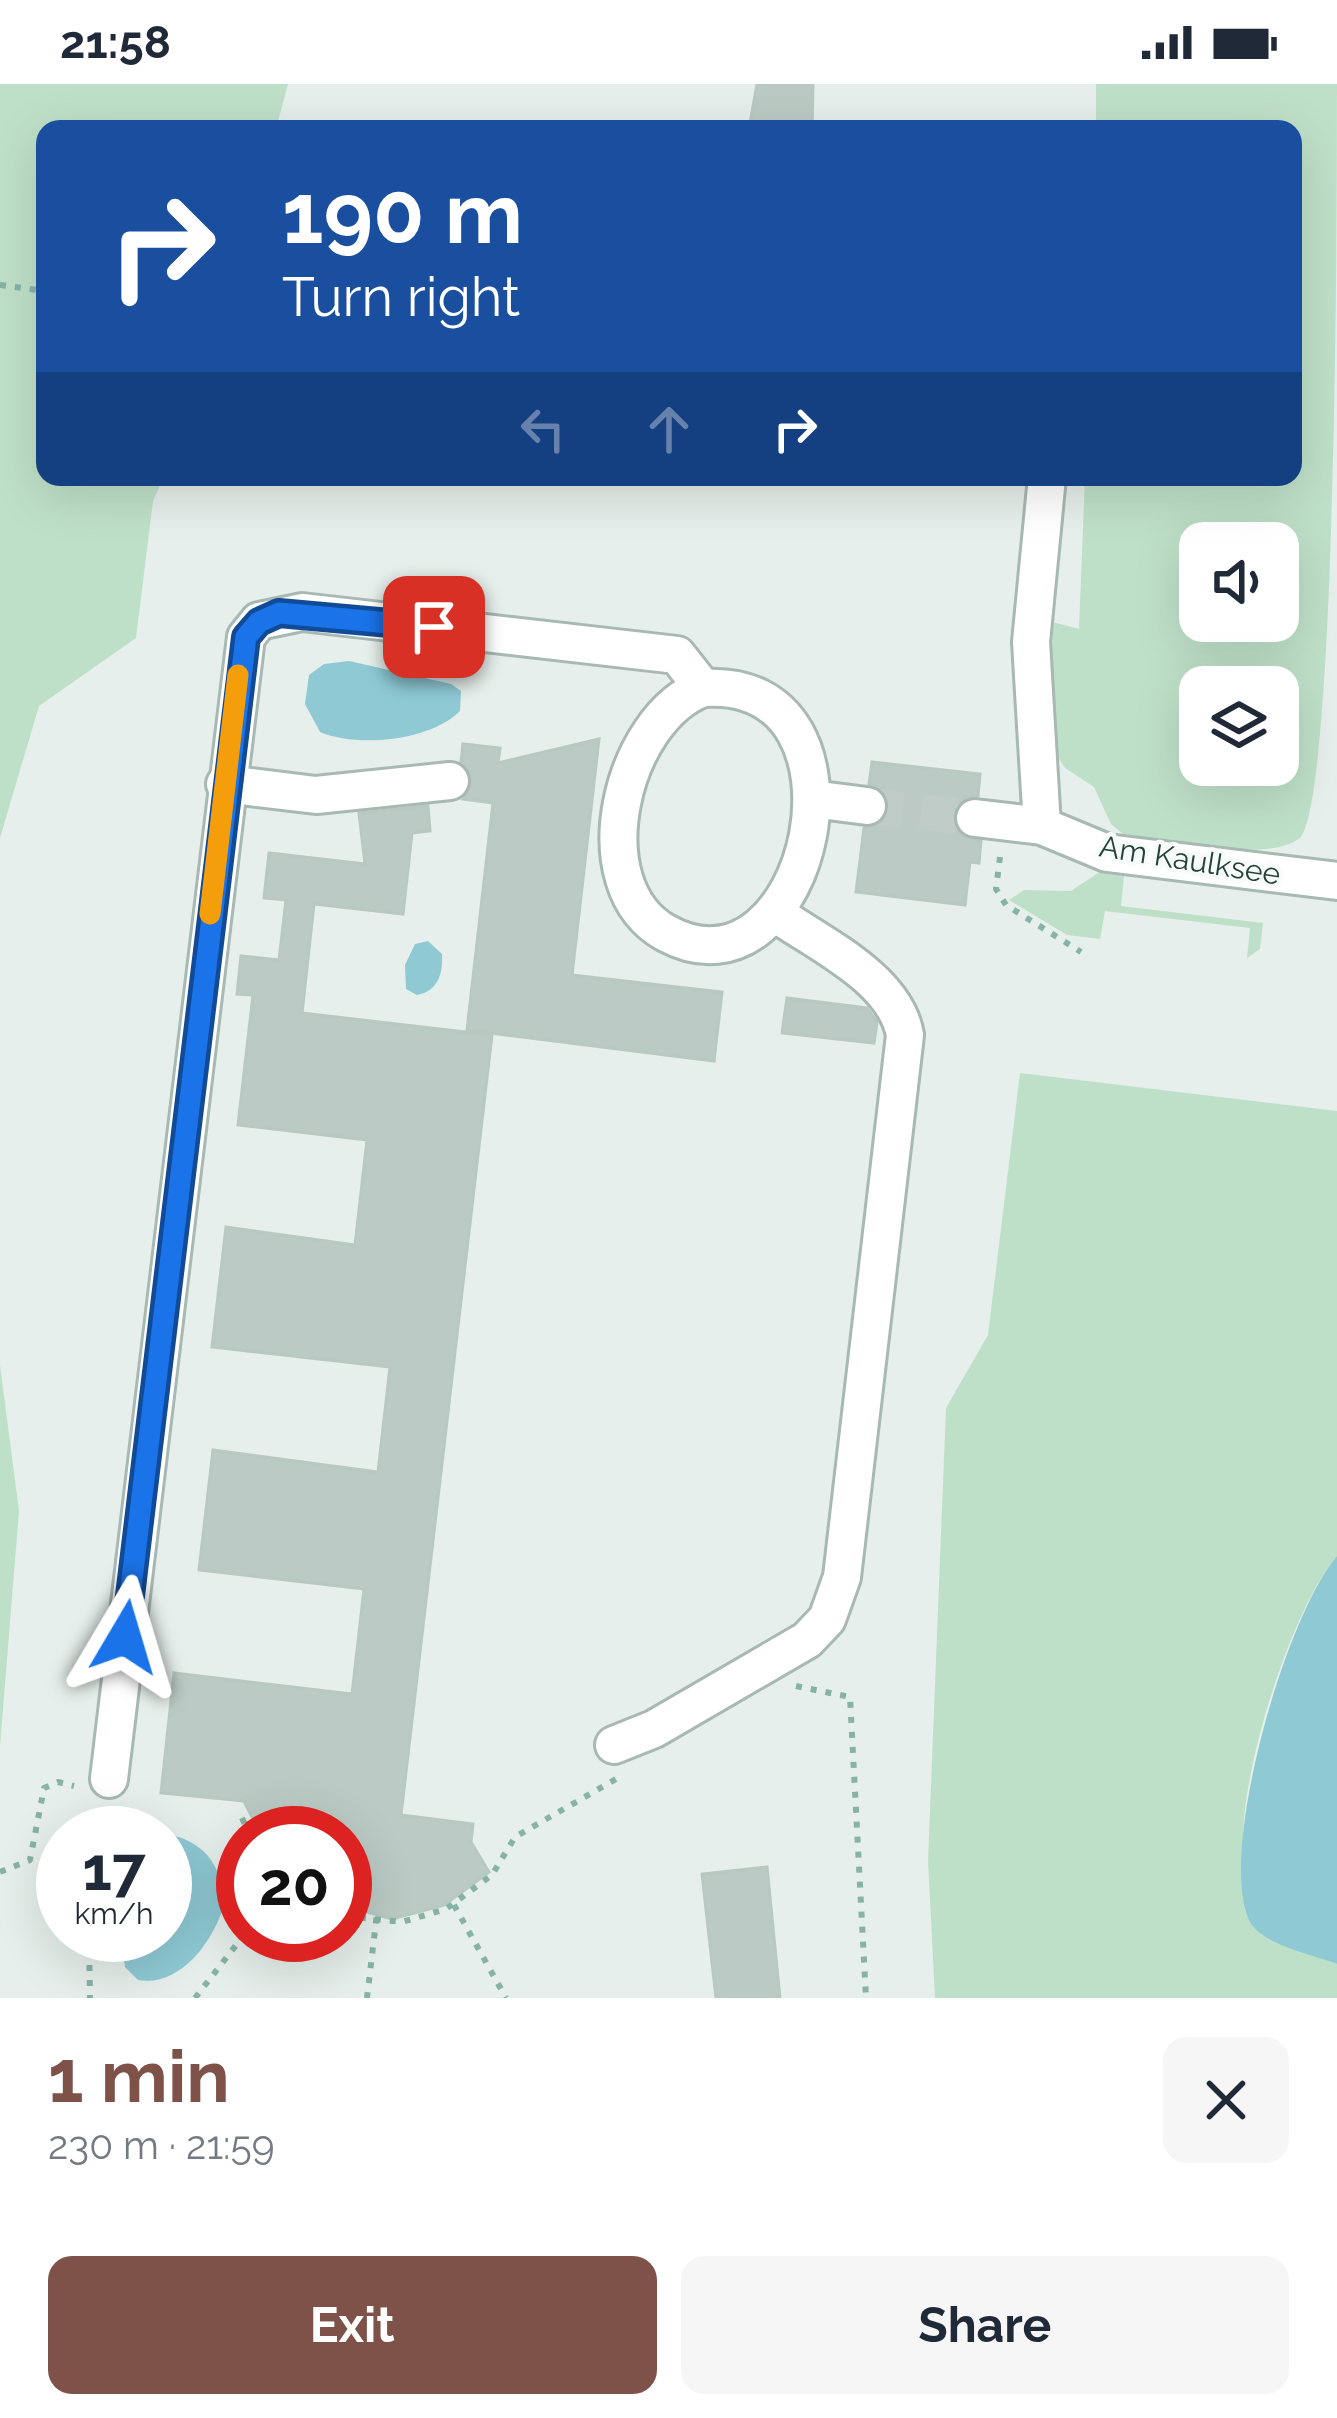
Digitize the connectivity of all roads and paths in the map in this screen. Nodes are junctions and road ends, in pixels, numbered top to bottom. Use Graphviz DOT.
graph roads {
  1 [pos="0,285"];
  2 [pos="36,290"];
  3 [pos="1046,486"];
  4 [pos="703,688"];
  5 [pos="450,781"];
  6 [pos="225,784"];
  7 [pos="812,800"];
  8 [pos="866,806"];
  9 [pos="990,820"];
  10 [pos="1042,826"];
  11 [pos="1337,880"];
  12 [pos="775,913"];
  13 [pos="1082,952"];
  14 [pos="783,1684"];
  15 [pos="616,1761"];
  16 [pos="100,1784"];
  17 [pos="0,1872"];
  18 [pos="454,1905"];
  19 [pos="372,1917"];
  20 [pos="376,1917"];
  21 [pos="89,1962"];
  22 [pos="223,1962"];
  23 [pos="90,1998"];
  24 [pos="195,1998"];
  25 [pos="367,1998"];
  26 [pos="506,1998"];
  27 [pos="866,1998"];
  1 -- 2 [label="path"];
  3 -- 10 [label="lane"];
  4 -- 6 [label="lane"];
  4 -- 7 [label="lane"];
  4 -- 12 [label="lane"];
  5 -- 6 [label="lane"];
  6 -- 16 [label="lane"];
  7 -- 8 [label="lane"];
  7 -- 12 [label="lane"];
  9 -- 10 [label="lane, Am Kaulksee"];
  9 -- 13 [label="path"];
  10 -- 11 [label="lane, Am Kaulksee"];
  12 -- 15 [label="lane"];
  14 -- 27 [label="path"];
  15 -- 18 [label="path"];
  16 -- 17 [label="path"];
  18 -- 20 [label="path"];
  18 -- 26 [label="path"];
  19 -- 20 [label="path"];
  20 -- 25 [label="path"];
  21 -- 23 [label="path"];
  22 -- 24 [label="path"];
}
